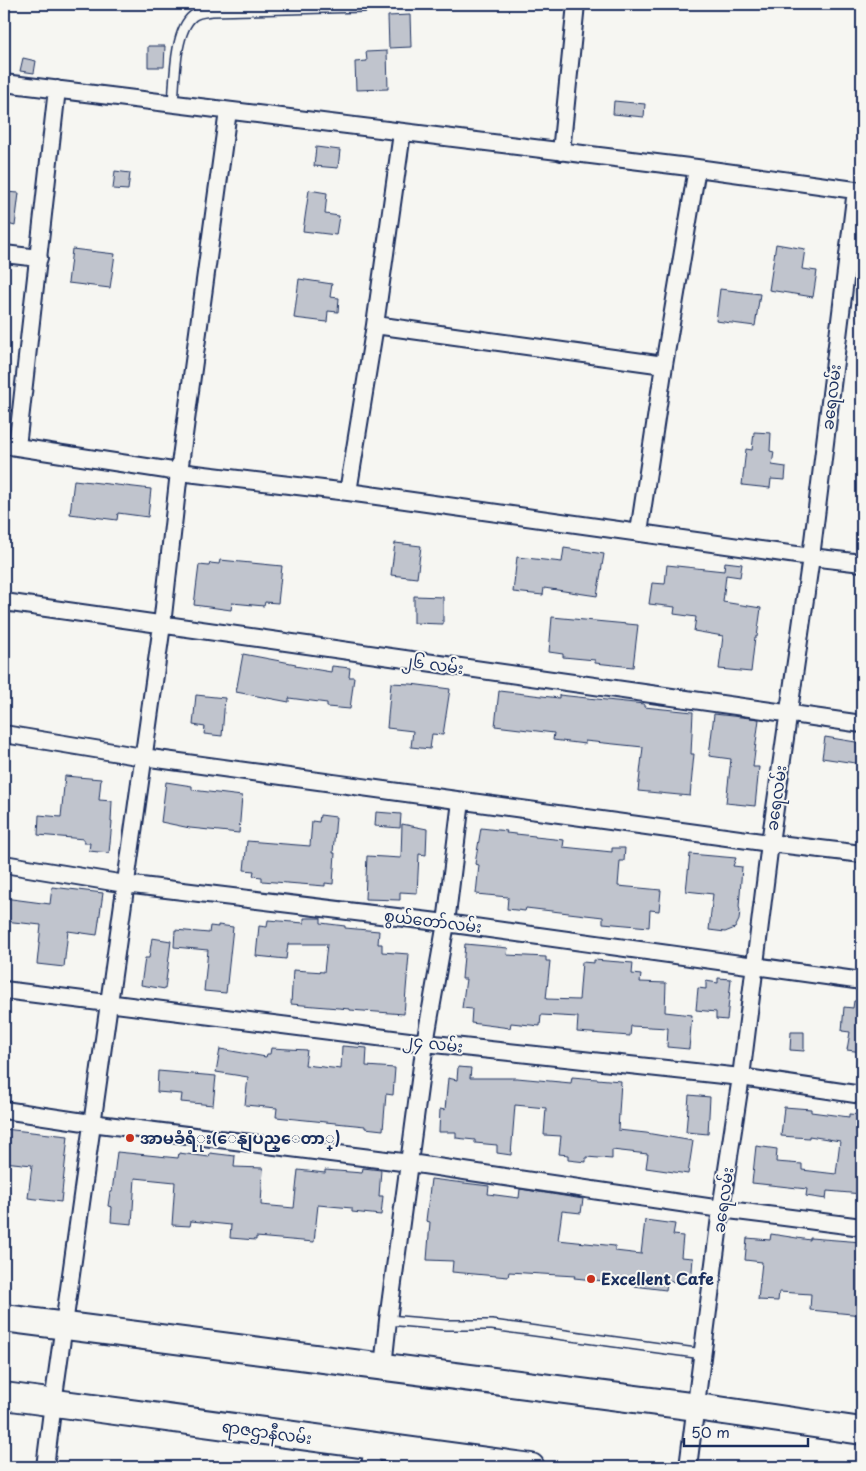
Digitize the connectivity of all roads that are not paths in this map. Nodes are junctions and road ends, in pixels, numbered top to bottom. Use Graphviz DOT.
graph roads {
  1 [pos="576,4"];
  2 [pos="364,7"];
  3 [pos="4,83"];
  4 [pos="57,89"];
  5 [pos="173,104"];
  6 [pos="228,111"];
  7 [pos="402,133"];
  8 [pos="561,152"];
  9 [pos="697,168"];
  10 [pos="859,190"];
  11 [pos="4,254"];
  12 [pos="39,258"];
  13 [pos="375,325"];
  14 [pos="664,365"];
  15 [pos="10,446"];
  16 [pos="179,472"];
  17 [pos="348,492"];
  18 [pos="639,532"];
  19 [pos="811,557"];
  20 [pos="862,563"];
  21 [pos="4,602"];
  22 [pos="162,625"];
  23 [pos="787,714"];
  24 [pos="862,724"];
  25 [pos="4,734"];
  26 [pos="143,757"];
  27 [pos="461,801"];
  28 [pos="770,844"];
  29 [pos="862,854"];
  30 [pos="4,864"];
  31 [pos="125,884"];
  32 [pos="446,922"];
  33 [pos="755,966"];
  34 [pos="862,981"];
  35 [pos="4,990"];
  36 [pos="109,1004"];
  37 [pos="425,1043"];
  38 [pos="741,1077"];
  39 [pos="862,1095"];
  40 [pos="4,1110"];
  41 [pos="91,1123"];
  42 [pos="410,1163"];
  43 [pos="721,1209"];
  44 [pos="862,1227"];
  45 [pos="4,1318"];
  46 [pos="388,1320"];
  47 [pos="64,1325"];
  48 [pos="703,1354"];
  49 [pos="383,1367"];
  50 [pos="4,1396"];
  51 [pos="53,1403"];
  52 [pos="696,1407"];
  53 [pos="862,1431"];
  54 [pos="371,1456"];
  55 [pos="45,1467"];
  56 [pos="531,1467"];
  57 [pos="688,1467"];
  1 -- 8 [label="street"];
  2 -- 5 [label="lane"];
  3 -- 4 [label="street"];
  4 -- 5 [label="street"];
  4 -- 12 [label="street"];
  5 -- 6 [label="street"];
  6 -- 7 [label="street"];
  6 -- 16 [label="street"];
  7 -- 8 [label="street"];
  7 -- 13 [label="street"];
  8 -- 9 [label="street"];
  9 -- 10 [label="street"];
  9 -- 14 [label="street"];
  10 -- 19 [label="street, ခရေလမ်း"];
  11 -- 12 [label="street"];
  12 -- 15 [label="street"];
  13 -- 14 [label="street"];
  13 -- 17 [label="street"];
  14 -- 18 [label="street"];
  15 -- 16 [label="street"];
  16 -- 17 [label="street"];
  16 -- 22 [label="street"];
  17 -- 18 [label="street"];
  18 -- 19 [label="street"];
  19 -- 20 [label="street"];
  19 -- 23 [label="street, ခရေလမ်း"];
  21 -- 22 [label="street, ၂၆ လမ်း"];
  22 -- 23 [label="street, ၂၆ လမ်း"];
  22 -- 26 [label="street"];
  23 -- 24 [label="street, ၂၆ လမ်း"];
  23 -- 28 [label="street, ခရေလမ်း"];
  25 -- 26 [label="street"];
  26 -- 27 [label="street"];
  26 -- 31 [label="street"];
  27 -- 28 [label="street"];
  27 -- 32 [label="street"];
  28 -- 29 [label="street"];
  28 -- 33 [label="street, ခရေလမ်း"];
  30 -- 31 [label="street, စွယ်တော်လမ်း"];
  31 -- 32 [label="street, စွယ်တော်လမ်း"];
  31 -- 36 [label="street"];
  32 -- 33 [label="street, စွယ်တော်လမ်း"];
  32 -- 37 [label="street"];
  33 -- 34 [label="street, စွယ်တော်လမ်း"];
  33 -- 38 [label="street, ခရေလမ်း"];
  35 -- 36 [label="street, ၂၄ လမ်း"];
  36 -- 37 [label="street, ၂၄ လမ်း"];
  36 -- 41 [label="street"];
  37 -- 38 [label="street, ၂၄ လမ်း"];
  37 -- 42 [label="street"];
  38 -- 39 [label="street, ၂၄ လမ်း"];
  38 -- 43 [label="street, ခရေလမ်း"];
  40 -- 41 [label="street"];
  41 -- 42 [label="street"];
  41 -- 47 [label="street"];
  42 -- 43 [label="street"];
  42 -- 46 [label="street"];
  43 -- 44 [label="street"];
  43 -- 48 [label="street, ခရေလမ်း"];
  45 -- 47 [label="main road"];
  46 -- 48 [label="lane"];
  46 -- 49 [label="street"];
  47 -- 49 [label="main road"];
  47 -- 51 [label="street"];
  48 -- 52 [label="street, ခရေလမ်း"];
  49 -- 52 [label="main road"];
  50 -- 51 [label="main road, ရာဇဌာနီလမ်း"];
  51 -- 54 [label="main road, ရာဇဌာနီလမ်း"];
  51 -- 55 [label="street"];
  52 -- 53 [label="main road"];
  52 -- 57 [label="street, ခရေလမ်း"];
  54 -- 56 [label="main road, ရာဇဌာနီလမ်း"];
}
